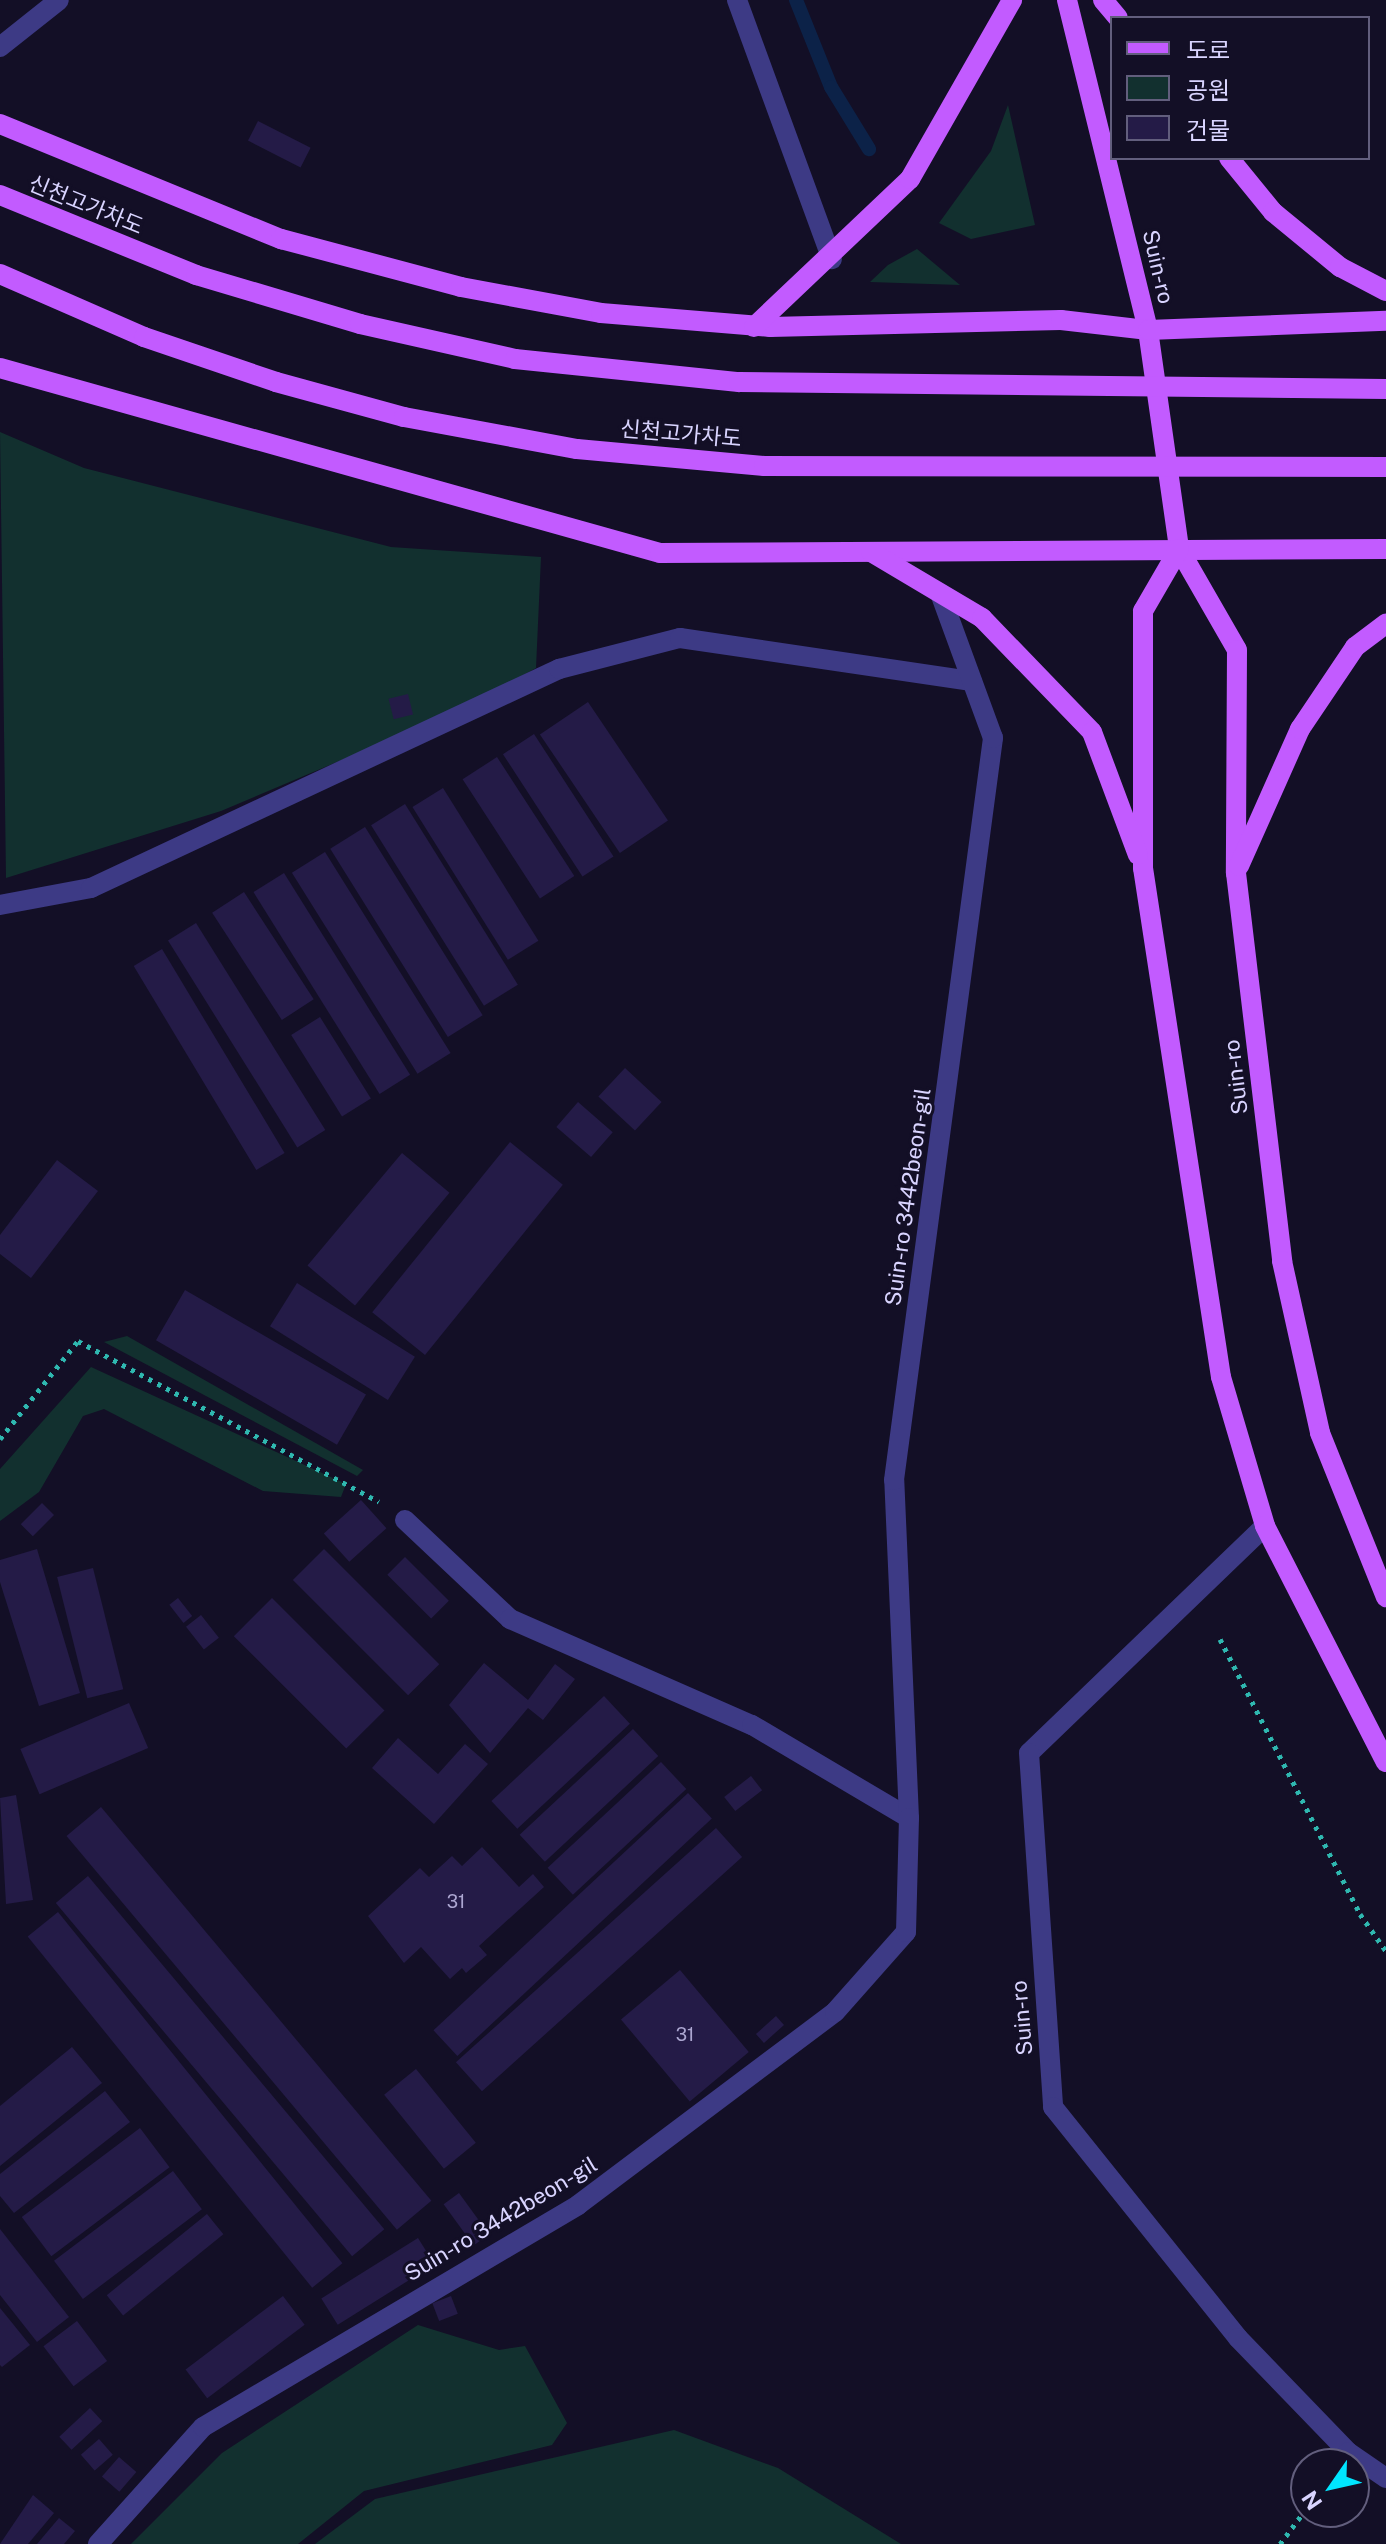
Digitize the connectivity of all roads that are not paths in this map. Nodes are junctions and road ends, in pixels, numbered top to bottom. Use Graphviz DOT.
graph roads {
  1 [pos="59,0"];
  2 [pos="737,0"];
  3 [pos="1012,0"];
  4 [pos="1067,0"];
  5 [pos="1103,0"];
  6 [pos="1116,16"];
  7 [pos="0,47"];
  8 [pos="0,124"];
  9 [pos="1231,160"];
  10 [pos="0,195"];
  11 [pos="832,259"];
  12 [pos="0,274"];
  13 [pos="1386,291"];
  14 [pos="1386,321"];
  15 [pos="754,327"];
  16 [pos="1148,330"];
  17 [pos="0,368"];
  18 [pos="1386,389"];
  19 [pos="1386,467"];
  20 [pos="1179,549"];
  21 [pos="1386,549"];
  22 [pos="871,552"];
  23 [pos="940,593"];
  24 [pos="1386,624"];
  25 [pos="972,681"];
  26 [pos="1143,868"];
  27 [pos="1236,873"];
  28 [pos="0,905"];
  29 [pos="405,1520"];
  30 [pos="1265,1526"];
  31 [pos="1386,1597"];
  32 [pos="1386,1762"];
  33 [pos="909,1818"];
  34 [pos="1386,2478"];
  35 [pos="98,2544"];
  1 -- 7 [label="street"];
  2 -- 11 [label="street"];
  3 -- 11 [label="main road"];
  4 -- 16 [label="main road, Suin-ro"];
  5 -- 6 [label="main road"];
  8 -- 15 [label="main road"];
  9 -- 13 [label="main road"];
  10 -- 18 [label="main road, 신천고가차도, bridge"];
  11 -- 15 [label="main road"];
  12 -- 19 [label="main road, 신천고가차도, bridge"];
  14 -- 16 [label="main road"];
  15 -- 16 [label="main road"];
  16 -- 20 [label="main road, Suin-ro"];
  17 -- 22 [label="main road"];
  20 -- 21 [label="main road"];
  20 -- 22 [label="main road"];
  20 -- 26 [label="main road"];
  20 -- 27 [label="main road, Suin-ro"];
  22 -- 23 [label="main road"];
  23 -- 25 [label="street, Suin-ro 3442beon-gil"];
  23 -- 26 [label="main road"];
  24 -- 27 [label="main road"];
  25 -- 28 [label="street"];
  25 -- 33 [label="street, Suin-ro 3442beon-gil"];
  26 -- 30 [label="main road"];
  27 -- 31 [label="main road, Suin-ro"];
  29 -- 33 [label="street"];
  30 -- 32 [label="main road"];
  30 -- 34 [label="street, Suin-ro"];
  33 -- 35 [label="street, Suin-ro 3442beon-gil"];
}
